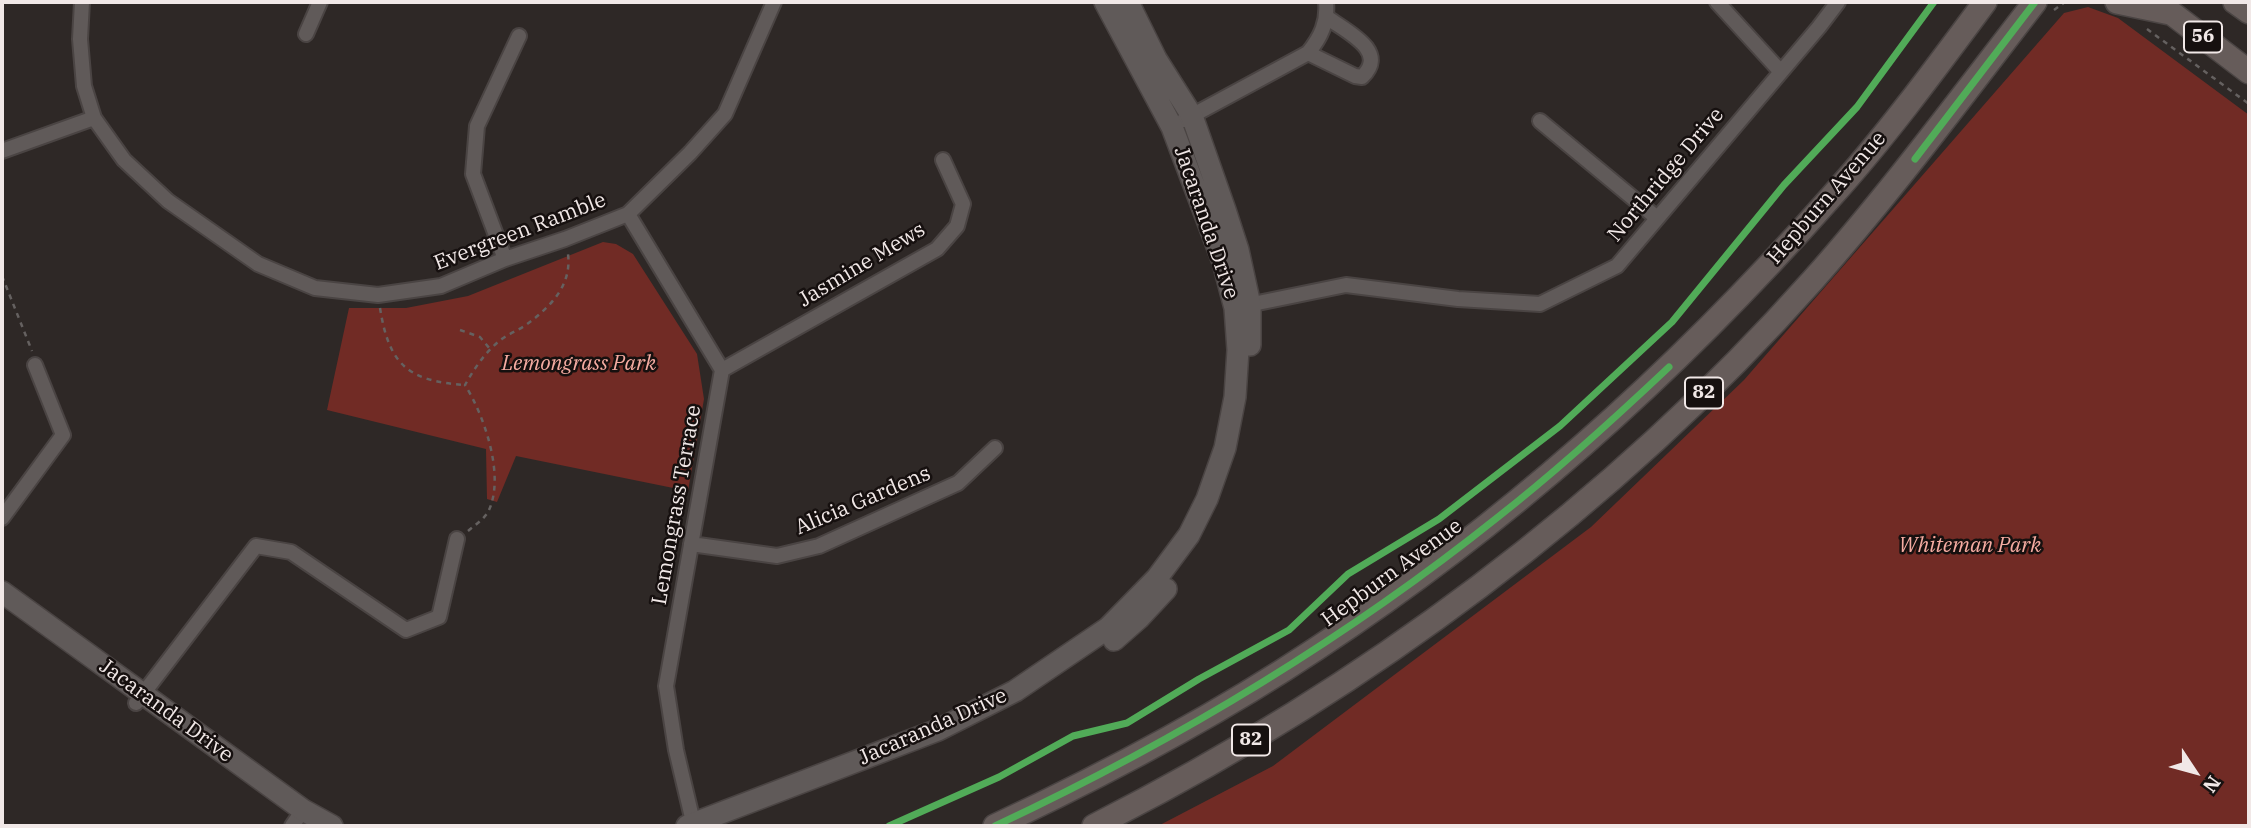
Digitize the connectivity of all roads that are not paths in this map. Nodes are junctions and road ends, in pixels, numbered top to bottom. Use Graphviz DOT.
graph roads {
  1 [pos="82,2"];
  2 [pos="320,2"];
  3 [pos="774,2"];
  4 [pos="1105,2"];
  5 [pos="1128,2"];
  6 [pos="1326,2"];
  7 [pos="1717,2"];
  8 [pos="1838,2"];
  9 [pos="1985,2"];
  10 [pos="2035,2"];
  11 [pos="2117,2"];
  12 [pos="2235,2"];
  13 [pos="2165,8"];
  14 [pos="1973,12"];
  15 [pos="2249,12"];
  16 [pos="1328,18"];
  17 [pos="306,34"];
  18 [pos="519,36"];
  19 [pos="1308,53"];
  20 [pos="1781,72"];
  21 [pos="2249,72"];
  22 [pos="1192,116"];
  23 [pos="94,118"];
  24 [pos="1540,121"];
  25 [pos="1172,127"];
  26 [pos="2,151"];
  27 [pos="943,160"];
  28 [pos="628,214"];
  29 [pos="1657,218"];
  30 [pos="505,259"];
  31 [pos="1243,307"];
  32 [pos="35,365"];
  33 [pos="722,370"];
  34 [pos="995,448"];
  35 [pos="2,518"];
  36 [pos="457,539"];
  37 [pos="691,544"];
  38 [pos="2,592"];
  39 [pos="2,605"];
  40 [pos="139,699"];
  41 [pos="301,820"];
  42 [pos="692,825"];
  43 [pos="332,826"];
  44 [pos="727,826"];
  45 [pos="995,826"];
  46 [pos="1094,826"];
  1 -- 23 [label="street, Evergreen Ramble"];
  2 -- 17 [label="street"];
  3 -- 28 [label="street, Evergreen Ramble"];
  4 -- 25 [label="street, Jacaranda Drive"];
  5 -- 22 [label="street, Jacaranda Drive"];
  6 -- 16 [label="street"];
  7 -- 20 [label="street"];
  8 -- 20 [label="street, Northridge Drive"];
  9 -- 14 [label="main road, Hepburn Avenue / 82"];
  10 -- 46 [label="main road, Hepburn Avenue / 82"];
  11 -- 13 [label="main road"];
  12 -- 15 [label="main road, 56"];
  13 -- 21 [label="main road, 56"];
  14 -- 45 [label="main road, Hepburn Avenue / 82"];
  16 -- 19 [label="street"];
  16 -- 19 [label="street"];
  18 -- 30 [label="street"];
  19 -- 22 [label="street"];
  20 -- 29 [label="street, Northridge Drive"];
  22 -- 25 [label="street"];
  22 -- 31 [label="street, Jacaranda Drive"];
  23 -- 26 [label="street"];
  23 -- 30 [label="street, Evergreen Ramble"];
  24 -- 29 [label="street"];
  25 -- 31 [label="street, Jacaranda Drive"];
  27 -- 33 [label="street, Jasmine Mews"];
  28 -- 30 [label="street, Evergreen Ramble"];
  28 -- 33 [label="street"];
  29 -- 31 [label="street, Northridge Drive"];
  31 -- 42 [label="street, Jacaranda Drive"];
  31 -- 44 [label="street, Jacaranda Drive"];
  32 -- 35 [label="street"];
  33 -- 37 [label="street, Lemongrass Terrace"];
  34 -- 37 [label="street, Alicia Gardens"];
  36 -- 40 [label="street"];
  37 -- 42 [label="street, Lemongrass Terrace"];
  38 -- 40 [label="street, Jacaranda Drive"];
  39 -- 40 [label="street, Jacaranda Drive"];
  40 -- 41 [label="street, Jacaranda Drive"];
  41 -- 43 [label="street, Jacaranda Drive"];
}
